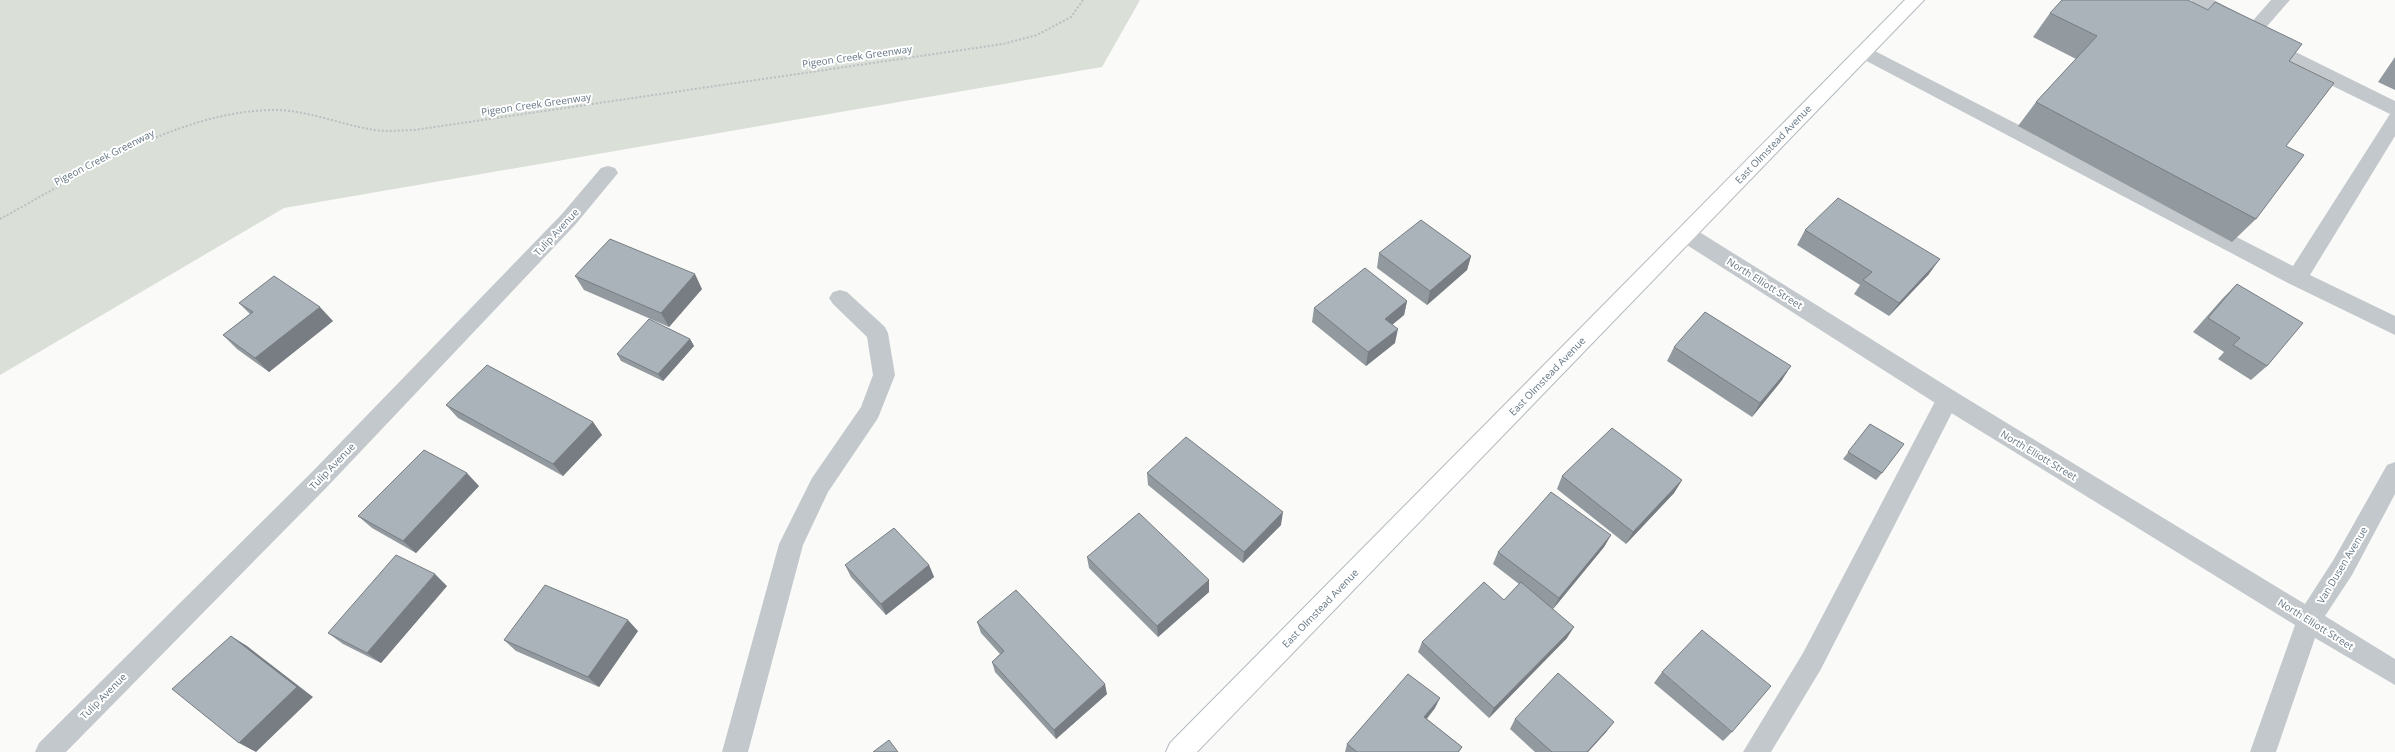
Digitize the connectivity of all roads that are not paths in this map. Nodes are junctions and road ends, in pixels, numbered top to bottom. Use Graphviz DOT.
graph roads {
  1 [pos="1915,0"];
  2 [pos="2200,0"];
  3 [pos="2281,0"];
  4 [pos="2255,29"];
  5 [pos="1864,52"];
  6 [pos="2395,109"];
  7 [pos="2395,120"];
  8 [pos="608,173"];
  9 [pos="1686,234"];
  10 [pos="2297,278"];
  11 [pos="840,298"];
  12 [pos="2395,326"];
  13 [pos="1948,399"];
  14 [pos="2395,472"];
  15 [pos="2308,619"];
  16 [pos="2395,673"];
  17 [pos="48,752"];
  18 [pos="735,752"];
  19 [pos="1179,752"];
  20 [pos="1756,752"];
  21 [pos="2262,752"];
  1 -- 5 [label="street, East Olmstead Avenue"];
  2 -- 4 [label="street"];
  3 -- 4 [label="street"];
  4 -- 6 [label="street"];
  5 -- 9 [label="street, East Olmstead Avenue"];
  5 -- 10 [label="street"];
  7 -- 10 [label="street"];
  8 -- 17 [label="street, Tulip Avenue"];
  9 -- 13 [label="street, North Elliott Street"];
  9 -- 19 [label="street, East Olmstead Avenue"];
  10 -- 12 [label="street"];
  11 -- 18 [label="street"];
  13 -- 15 [label="street, North Elliott Street"];
  13 -- 20 [label="street"];
  14 -- 15 [label="street, Van Dusen Avenue"];
  15 -- 16 [label="street, North Elliott Street"];
  15 -- 21 [label="street, Van Dusen Avenue"];
}
